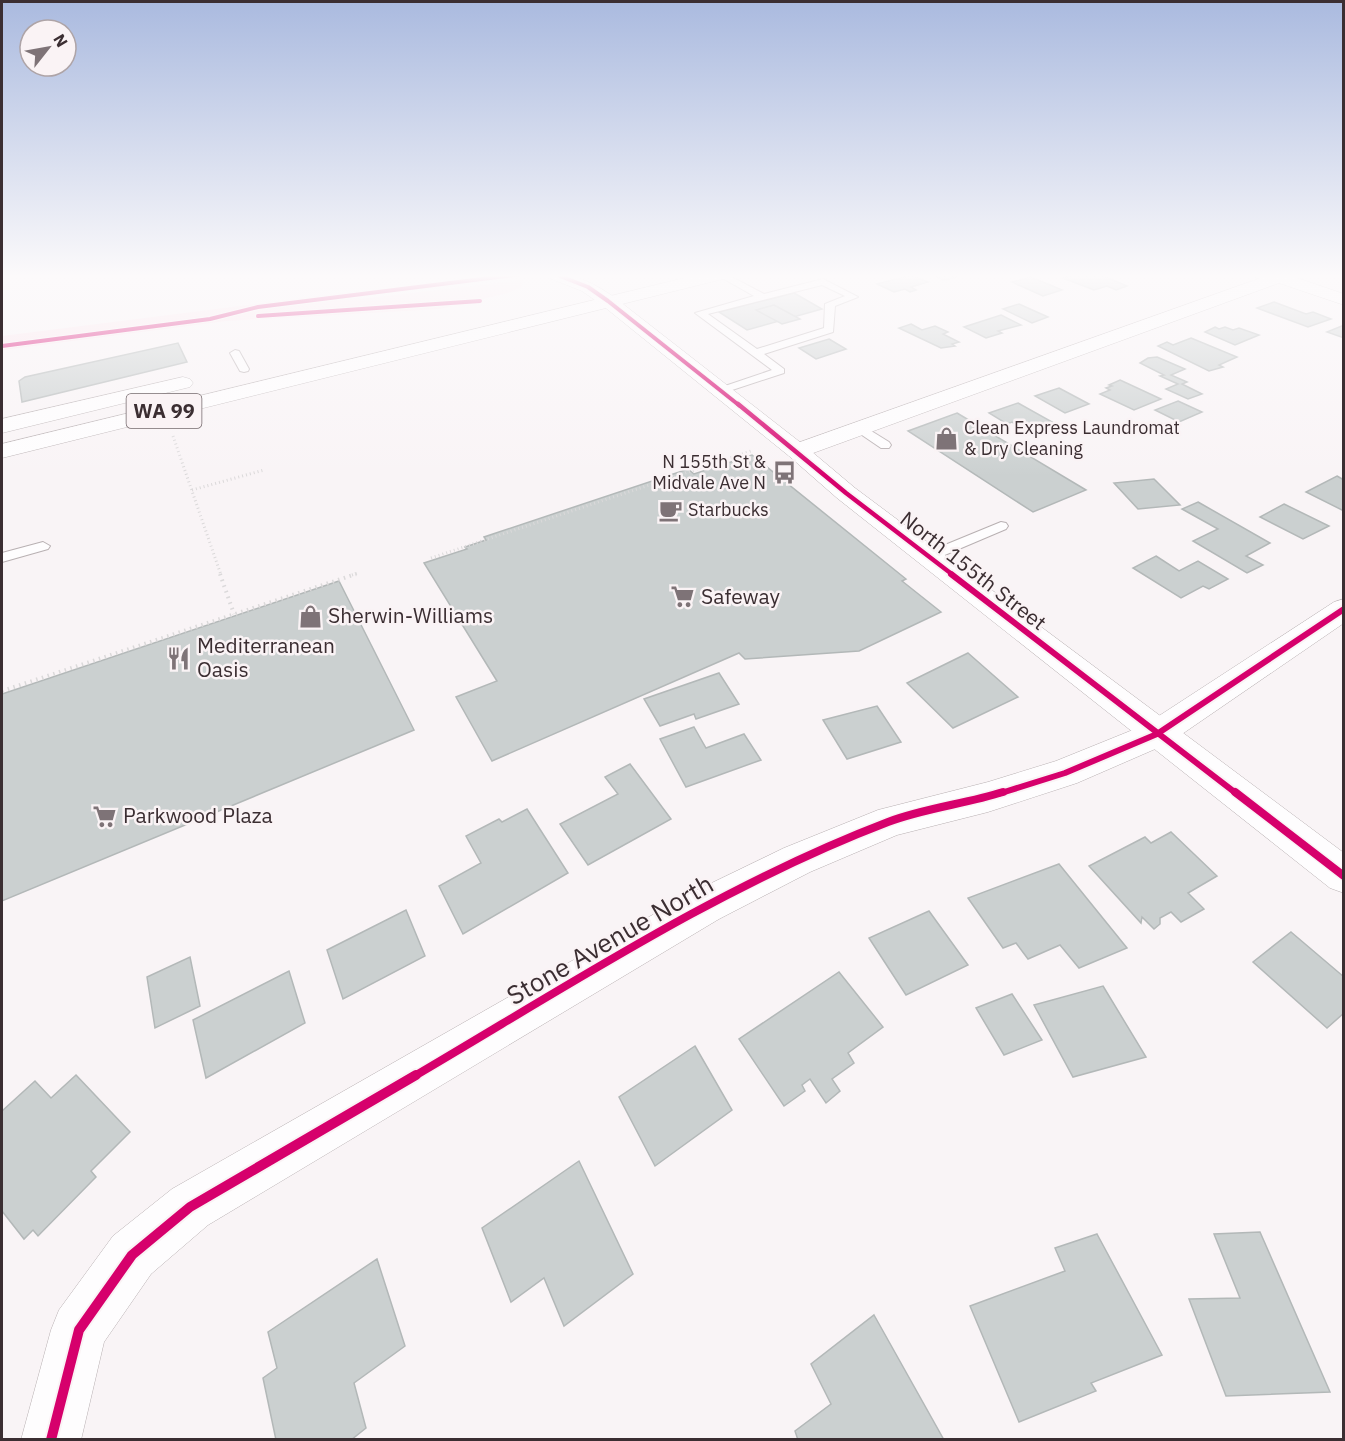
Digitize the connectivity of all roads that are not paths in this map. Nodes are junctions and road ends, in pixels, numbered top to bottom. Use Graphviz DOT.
graph roads {
  1 [pos="420,341"];
  2 [pos="664,341"];
  3 [pos="740,341"];
  4 [pos="793,341"];
  5 [pos="1095,341"];
  6 [pos="756,353"];
  7 [pos="266,364"];
  8 [pos="221,375"];
  9 [pos="198,380"];
  10 [pos="720,391"];
  11 [pos="2,426"];
  12 [pos="860,428"];
  13 [pos="885,446"];
  14 [pos="2,451"];
  15 [pos="797,451"];
  16 [pos="1001,526"];
  17 [pos="43,546"];
  18 [pos="928,557"];
  19 [pos="2,558"];
  20 [pos="1344,609"];
  21 [pos="1156,734"];
  22 [pos="1344,876"];
  23 [pos="51,1440"];
  1 -- 14 [label="main road, WA 99"];
  2 -- 10 [label="main road, North 155th Street"];
  3 -- 6 [label="lane"];
  4 -- 6 [label="lane"];
  5 -- 12 [label="main road"];
  6 -- 10 [label="lane"];
  7 -- 8 [label="main road, WA 99"];
  9 -- 11 [label="main road, WA 99"];
  10 -- 15 [label="main road, North 155th Street"];
  12 -- 13 [label="lane"];
  12 -- 15 [label="main road"];
  15 -- 18 [label="main road, North 155th Street"];
  16 -- 18 [label="lane"];
  17 -- 19 [label="lane"];
  18 -- 21 [label="main road, North 155th Street"];
  20 -- 21 [label="main road, Stone Avenue North"];
  21 -- 22 [label="main road, North 155th Street"];
  21 -- 23 [label="main road, Stone Avenue North"];
}
